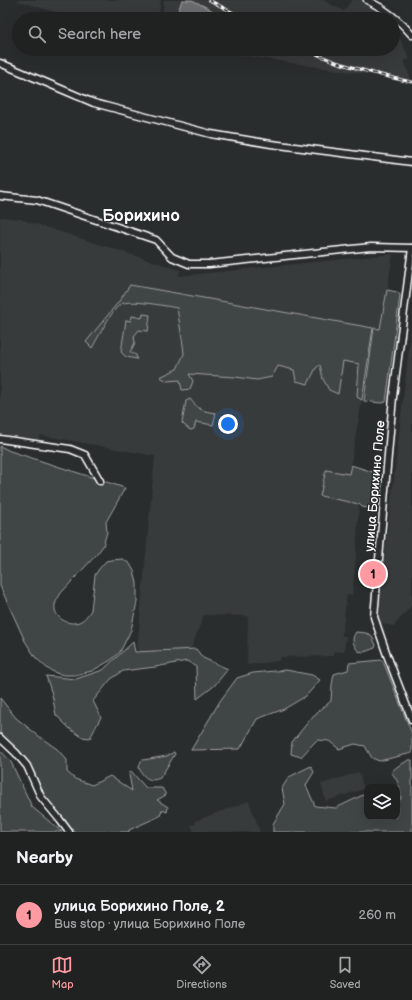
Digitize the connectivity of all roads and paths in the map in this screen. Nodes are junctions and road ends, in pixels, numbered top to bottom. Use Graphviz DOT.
graph roads {
  1 [pos="368,0"];
  2 [pos="387,12"];
  3 [pos="400,23"];
  4 [pos="412,36"];
  5 [pos="0,63"];
  6 [pos="412,162"];
  7 [pos="0,196"];
  8 [pos="412,248"];
  9 [pos="0,439"];
  10 [pos="100,481"];
  11 [pos="412,720"];
  12 [pos="0,738"];
  13 [pos="68,832"];
  1 -- 2 [label="street"];
  3 -- 4 [label="street"];
  5 -- 6 [label="street"];
  7 -- 8 [label="street"];
  8 -- 11 [label="street, улица Борихино Поле"];
  9 -- 10 [label="street"];
  12 -- 13 [label="street"];
}
